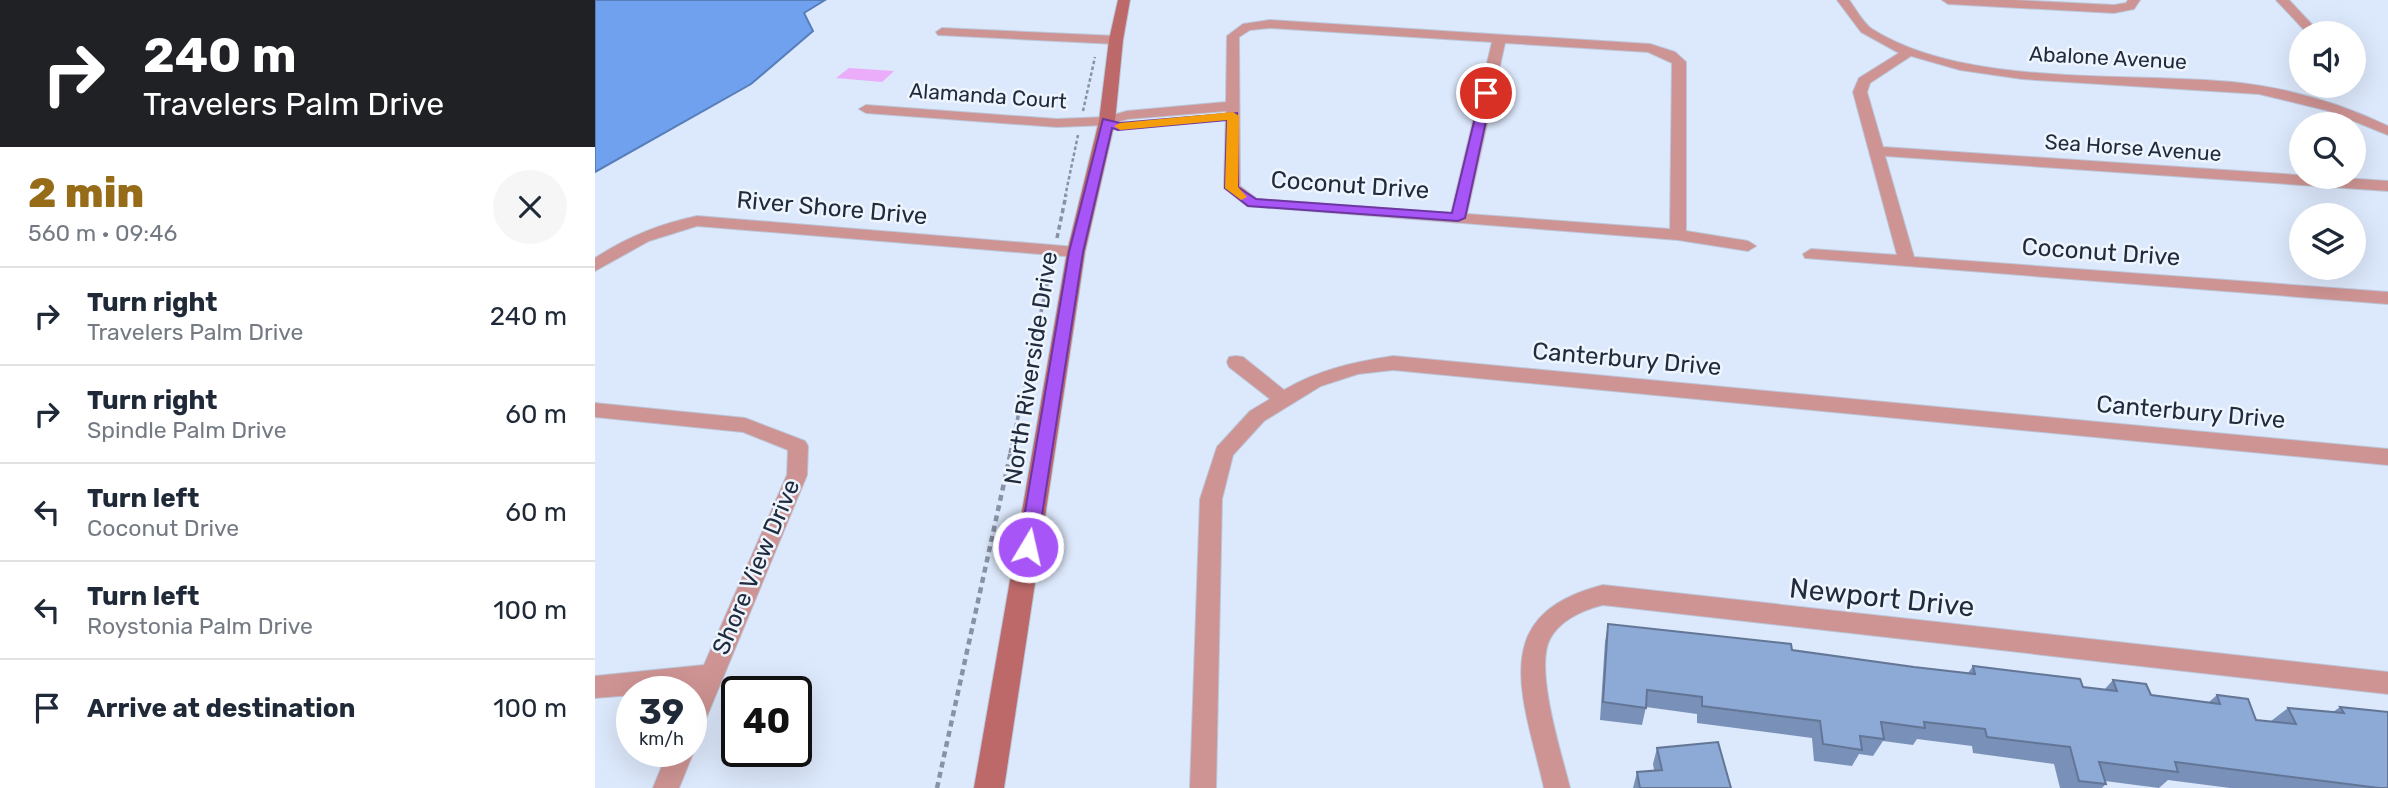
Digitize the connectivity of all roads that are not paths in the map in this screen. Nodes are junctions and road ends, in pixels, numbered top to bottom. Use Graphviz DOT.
graph roads {
  1 [pos="1124,0"];
  2 [pos="1843,0"];
  3 [pos="1948,0"];
  4 [pos="2134,0"];
  5 [pos="2282,0"];
  6 [pos="1989,1"];
  7 [pos="2302,21"];
  8 [pos="942,32"];
  9 [pos="1108,39"];
  10 [pos="1499,39"];
  11 [pos="1907,53"];
  12 [pos="2288,95"];
  13 [pos="866,109"];
  14 [pos="1233,111"];
  15 [pos="1107,121"];
  16 [pos="2388,131"];
  17 [pos="1875,151"];
  18 [pos="2388,186"];
  19 [pos="1458,218"];
  20 [pos="1678,235"];
  21 [pos="1748,246"];
  22 [pos="1065,251"];
  23 [pos="1811,254"];
  24 [pos="1907,262"];
  25 [pos="595,266"];
  26 [pos="2388,298"];
  27 [pos="1236,362"];
  28 [pos="1284,400"];
  29 [pos="595,410"];
  30 [pos="2388,457"];
  31 [pos="710,676"];
  32 [pos="2388,683"];
  33 [pos="707,684"];
  34 [pos="595,687"];
  35 [pos="675,767"];
  36 [pos="666,788"];
  37 [pos="989,788"];
  38 [pos="1203,788"];
  39 [pos="1557,788"];
  1 -- 9 [label="street, North Riverside Drive"];
  2 -- 11 [label="street, Abalone Avenue"];
  3 -- 6 [label="street"];
  4 -- 6 [label="street"];
  5 -- 7 [label="street"];
  8 -- 9 [label="street"];
  9 -- 15 [label="street, North Riverside Drive"];
  10 -- 14 [label="street"];
  10 -- 19 [label="street"];
  10 -- 20 [label="street"];
  11 -- 12 [label="street, Abalone Avenue"];
  11 -- 17 [label="street"];
  12 -- 16 [label="street, Abalone Avenue"];
  13 -- 15 [label="street, Alamanda Court"];
  14 -- 15 [label="street"];
  14 -- 19 [label="street, Coconut Drive"];
  15 -- 22 [label="street, North Riverside Drive"];
  17 -- 18 [label="street, Sea Horse Avenue"];
  17 -- 24 [label="street"];
  19 -- 20 [label="street, Coconut Drive"];
  20 -- 21 [label="street, Coconut Drive"];
  22 -- 25 [label="street, River Shore Drive"];
  22 -- 37 [label="street, North Riverside Drive"];
  23 -- 24 [label="street, Coconut Drive"];
  24 -- 26 [label="street, Coconut Drive"];
  27 -- 28 [label="street"];
  28 -- 30 [label="street, Canterbury Drive"];
  28 -- 38 [label="street, Canterbury Drive"];
  29 -- 31 [label="street, Shore View Drive"];
  31 -- 33 [label="street, Shore View Drive"];
  31 -- 34 [label="street"];
  32 -- 39 [label="street, Newport Drive"];
  35 -- 36 [label="street"];
}
